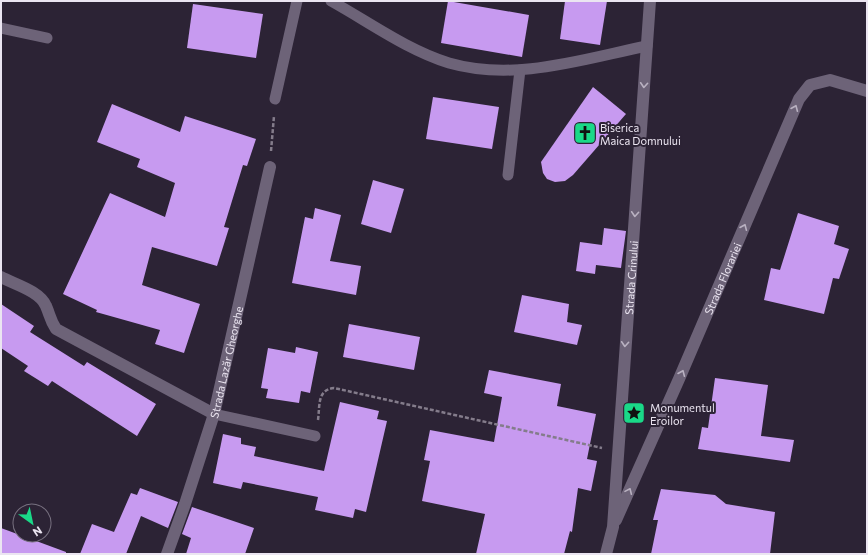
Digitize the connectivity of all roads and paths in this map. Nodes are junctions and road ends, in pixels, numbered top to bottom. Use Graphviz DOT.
graph roads {
  1 [pos="298,1"];
  2 [pos="331,1"];
  3 [pos="650,1"];
  4 [pos="1,28"];
  5 [pos="47,38"];
  6 [pos="647,46"];
  7 [pos="520,70"];
  8 [pos="867,91"];
  9 [pos="275,99"];
  10 [pos="270,167"];
  11 [pos="508,175"];
  12 [pos="1,277"];
  13 [pos="214,414"];
  14 [pos="315,436"];
  15 [pos="618,452"];
  16 [pos="613,527"];
  17 [pos="167,554"];
  18 [pos="606,554"];
  1 -- 9 [label="lane"];
  2 -- 7 [label="lane"];
  3 -- 6 [label="street, Strada Crinului"];
  4 -- 5 [label="lane"];
  6 -- 7 [label="lane"];
  6 -- 15 [label="street, Strada Crinului, one-way"];
  7 -- 11 [label="lane"];
  16 -- 8 [label="street, Strada Florariei, one-way"];
  9 -- 10 [label="path"];
  10 -- 13 [label="street, Strada Lazăr Gheorghe"];
  12 -- 13 [label="street"];
  13 -- 14 [label="lane"];
  13 -- 17 [label="street, Strada Lazăr Gheorghe"];
  14 -- 15 [label="path"];
  15 -- 16 [label="street, Strada Crinului"];
  16 -- 18 [label="street, Strada Crinului"];
}
